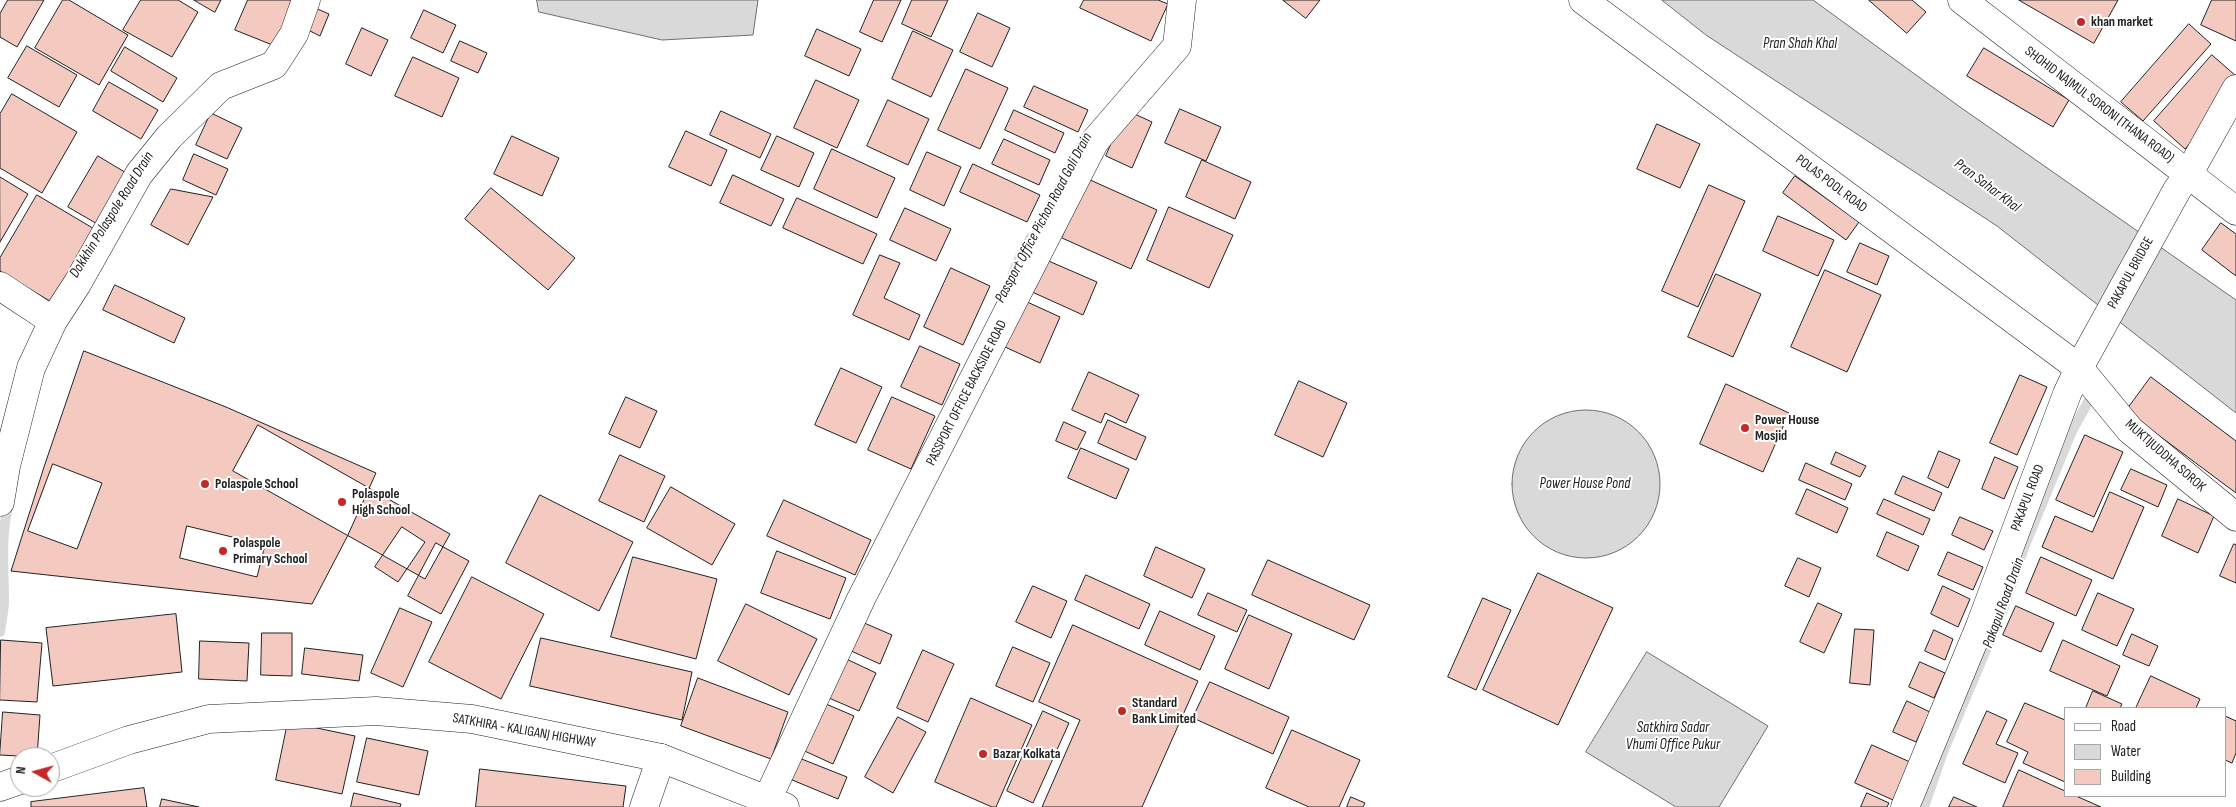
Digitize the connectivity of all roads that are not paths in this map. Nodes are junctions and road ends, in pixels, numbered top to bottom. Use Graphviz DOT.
graph roads {
  1 [pos="306,0"];
  2 [pos="1182,0"];
  3 [pos="1583,0"];
  4 [pos="1962,0"];
  5 [pos="2236,89"];
  6 [pos="2183,182"];
  7 [pos="2236,211"];
  8 [pos="0,286"];
  9 [pos="53,320"];
  10 [pos="2083,362"];
  11 [pos="0,502"];
  12 [pos="2236,517"];
  13 [pos="661,758"];
  14 [pos="60,765"];
  15 [pos="776,804"];
  16 [pos="644,807"];
  17 [pos="1905,807"];
  1 -- 9 [label="main road"];
  2 -- 15 [label="main road, PASSPORT OFFICE BACKSIDE ROAD"];
  3 -- 10 [label="main road, POLAS POOL ROAD"];
  4 -- 6 [label="main road, SHOHID NAJMUL SORONI (THANA ROAD)"];
  5 -- 6 [label="main road, PAKAPUL BRIDGE"];
  6 -- 7 [label="main road, SHOHID NAJMUL SORONI (THANA ROAD)"];
  6 -- 10 [label="main road, PAKAPUL BRIDGE"];
  8 -- 9 [label="main road"];
  9 -- 11 [label="main road"];
  10 -- 12 [label="main road, MUKTIJUDDHA SOROK"];
  10 -- 17 [label="main road, PAKAPUL ROAD"];
  13 -- 14 [label="main road, SATKHIRA - KALIGANJ HIGHWAY"];
  13 -- 15 [label="main road, SATKHIRA - KALIGANJ HIGHWAY"];
  13 -- 16 [label="main road"];
}
